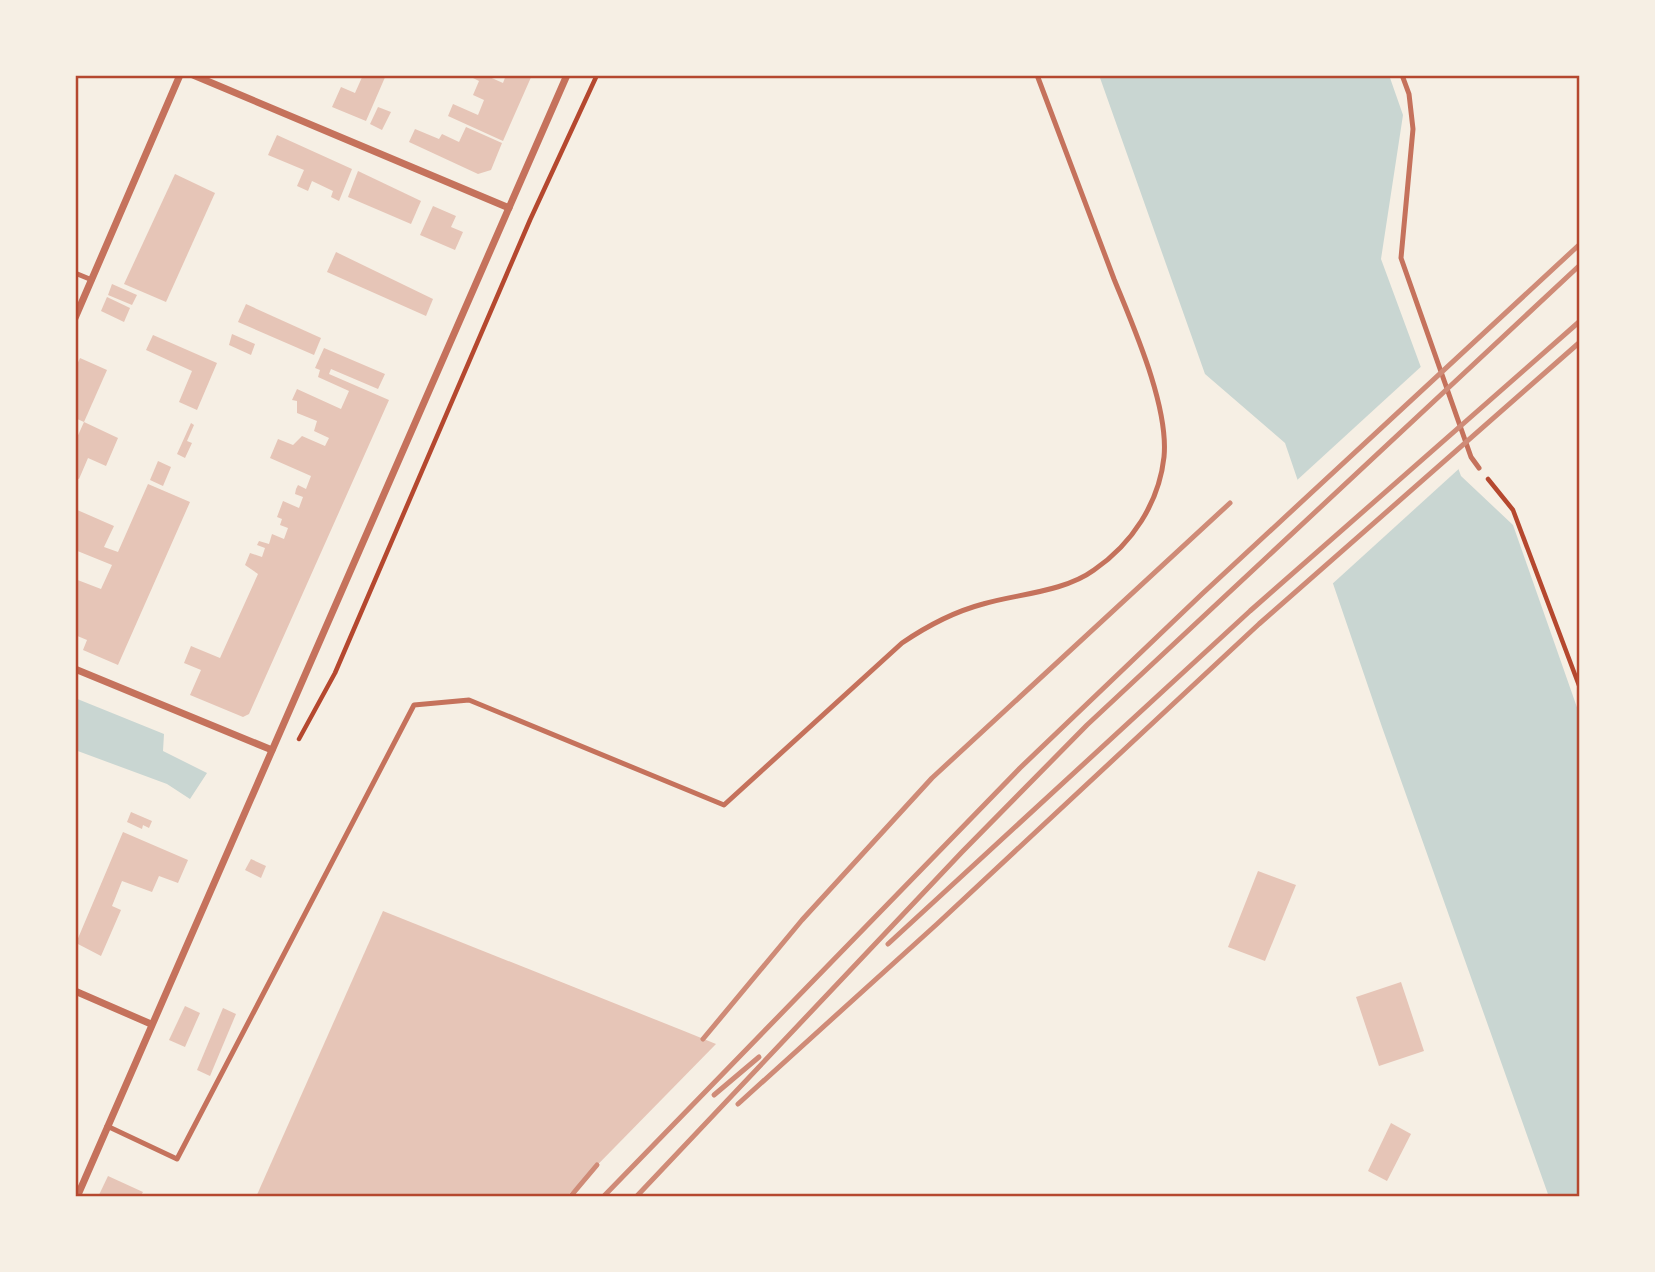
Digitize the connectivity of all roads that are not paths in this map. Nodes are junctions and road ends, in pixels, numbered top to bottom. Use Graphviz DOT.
graph roads {
  1 [pos="180,75"];
  2 [pos="193,75"];
  3 [pos="568,75"];
  4 [pos="1037,75"];
  5 [pos="1402,75"];
  6 [pos="509,208"];
  7 [pos="75,273"];
  8 [pos="92,280"];
  9 [pos="75,318"];
  10 [pos="1479,468"];
  11 [pos="75,670"];
  12 [pos="272,750"];
  13 [pos="75,991"];
  14 [pos="151,1024"];
  15 [pos="107,1126"];
  16 [pos="77,1197"];
  1 -- 8 [label="street"];
  2 -- 6 [label="street"];
  3 -- 6 [label="street"];
  4 -- 15 [label="lane"];
  5 -- 10 [label="lane"];
  6 -- 12 [label="street"];
  7 -- 8 [label="lane"];
  8 -- 9 [label="street"];
  11 -- 12 [label="street"];
  12 -- 14 [label="street"];
  13 -- 14 [label="street"];
  14 -- 15 [label="street"];
  15 -- 16 [label="street"];
}
